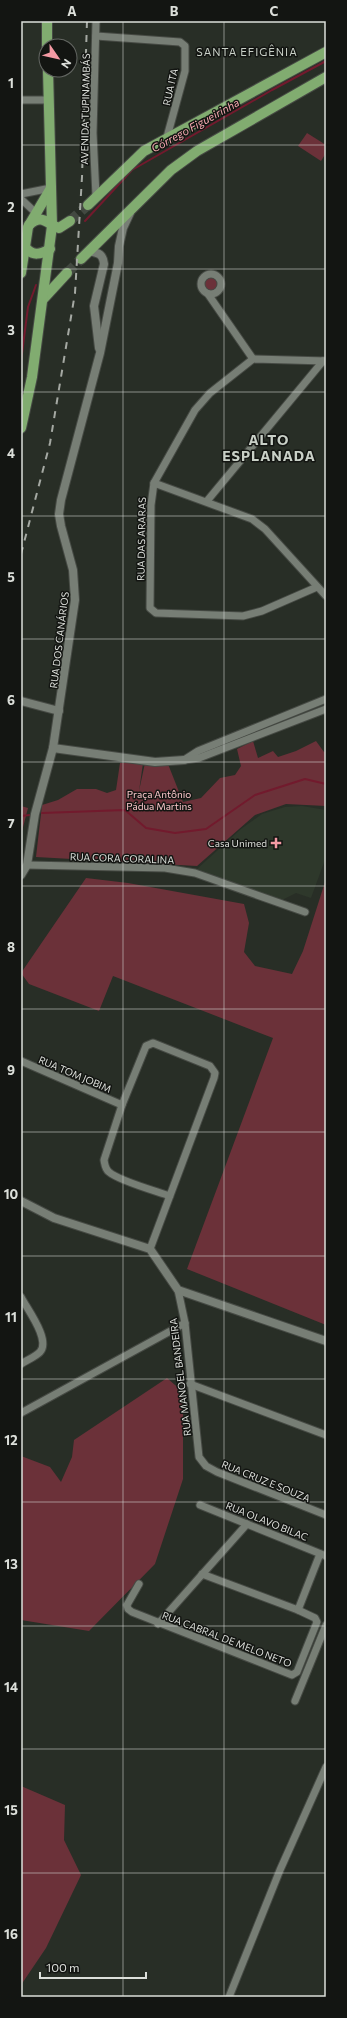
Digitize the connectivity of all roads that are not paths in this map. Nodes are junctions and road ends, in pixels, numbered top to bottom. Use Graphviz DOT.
graph roads {
  1 [pos="47,21"];
  2 [pos="96,21"];
  3 [pos="96,36"];
  4 [pos="47,38"];
  5 [pos="326,52"];
  6 [pos="326,77"];
  7 [pos="48,78"];
  8 [pos="21,100"];
  9 [pos="48,100"];
  10 [pos="167,138"];
  11 [pos="52,188"];
  12 [pos="21,194"];
  13 [pos="96,196"];
  14 [pos="21,199"];
  15 [pos="88,205"];
  16 [pos="132,208"];
  17 [pos="36,213"];
  18 [pos="70,221"];
  19 [pos="52,226"];
  20 [pos="28,227"];
  21 [pos="25,247"];
  22 [pos="50,249"];
  23 [pos="89,252"];
  24 [pos="81,259"];
  25 [pos="21,273"];
  26 [pos="67,273"];
  27 [pos="208,294"];
  28 [pos="44,298"];
  29 [pos="100,353"];
  30 [pos="253,359"];
  31 [pos="324,361"];
  32 [pos="23,414"];
  33 [pos="21,428"];
  34 [pos="154,483"];
  35 [pos="207,502"];
  36 [pos="317,587"];
  37 [pos="326,596"];
  38 [pos="326,699"];
  39 [pos="21,700"];
  40 [pos="326,709"];
  41 [pos="59,712"];
  42 [pos="53,748"];
  43 [pos="184,760"];
  44 [pos="27,865"];
  45 [pos="21,875"];
  46 [pos="305,912"];
  47 [pos="21,1061"];
  48 [pos="122,1105"];
  49 [pos="170,1196"];
  50 [pos="21,1201"];
  51 [pos="150,1249"];
  52 [pos="178,1290"];
  53 [pos="21,1297"];
  54 [pos="184,1323"];
  55 [pos="326,1341"];
  56 [pos="21,1364"];
  57 [pos="190,1384"];
  58 [pos="21,1413"];
  59 [pos="326,1435"];
  60 [pos="201,1462"];
  61 [pos="200,1505"];
  62 [pos="326,1515"];
  63 [pos="247,1524"];
  64 [pos="323,1555"];
  65 [pos="202,1574"];
  66 [pos="139,1584"];
  67 [pos="298,1610"];
  68 [pos="158,1624"];
  69 [pos="326,1625"];
  70 [pos="295,1701"];
  71 [pos="326,1768"];
  72 [pos="229,1997"];
  1 -- 4 [label="main road"];
  2 -- 3 [label="street, AVENIDA TUPINAMBÁS"];
  3 -- 10 [label="street, RUA ITA"];
  3 -- 13 [label="street, AVENIDA TUPINAMBÁS"];
  5 -- 10 [label="main road"];
  6 -- 16 [label="main road"];
  7 -- 9 [label="main road"];
  8 -- 9 [label="street"];
  9 -- 11 [label="main road"];
  10 -- 13 [label="main road"];
  11 -- 12 [label="street"];
  11 -- 17 [label="main road"];
  11 -- 19 [label="main road"];
  13 -- 15 [label="main road"];
  14 -- 17 [label="street"];
  16 -- 23 [label="main road"];
  16 -- 29 [label="street, RUA DOS CANÁRIOS"];
  17 -- 20 [label="main road"];
  18 -- 19 [label="main road"];
  19 -- 20 [label="main road"];
  19 -- 22 [label="main road"];
  20 -- 21 [label="main road"];
  21 -- 22 [label="main road"];
  21 -- 25 [label="main road"];
  22 -- 28 [label="main road"];
  23 -- 24 [label="main road"];
  23 -- 29 [label="street"];
  26 -- 28 [label="main road"];
  27 -- 30 [label="street"];
  28 -- 32 [label="main road"];
  29 -- 41 [label="street, RUA DOS CANÁRIOS"];
  30 -- 31 [label="street"];
  30 -- 34 [label="street, RUA DAS ARARAS"];
  31 -- 35 [label="street"];
  32 -- 33 [label="main road"];
  34 -- 35 [label="street"];
  34 -- 36 [label="street, RUA DAS ARARAS"];
  35 -- 36 [label="street"];
  36 -- 37 [label="street"];
  38 -- 43 [label="street"];
  39 -- 41 [label="street"];
  40 -- 43 [label="street"];
  41 -- 42 [label="street, RUA DOS CANÁRIOS"];
  42 -- 43 [label="street"];
  42 -- 44 [label="street, RUA DOS CANÁRIOS"];
  44 -- 45 [label="street"];
  44 -- 46 [label="street, RUA CORA CORALINA"];
  47 -- 48 [label="street, RUA TOM JOBIM"];
  48 -- 49 [label="street"];
  48 -- 49 [label="street"];
  49 -- 51 [label="street"];
  50 -- 51 [label="street"];
  51 -- 52 [label="street"];
  52 -- 54 [label="street, RUA MANOEL BANDEIRA"];
  52 -- 55 [label="street"];
  53 -- 56 [label="street"];
  54 -- 57 [label="street, RUA MANOEL BANDEIRA"];
  54 -- 58 [label="street"];
  57 -- 59 [label="street"];
  57 -- 60 [label="street, RUA MANOEL BANDEIRA"];
  60 -- 62 [label="street, RUA CRUZ E SOUZA"];
  61 -- 63 [label="street, RUA OLAVO BILAC"];
  63 -- 64 [label="street, RUA OLAVO BILAC"];
  63 -- 65 [label="street"];
  64 -- 67 [label="street"];
  65 -- 67 [label="street"];
  65 -- 68 [label="street"];
  66 -- 68 [label="street, RUA CABRAL DE MELO NETO"];
  67 -- 68 [label="street, RUA CABRAL DE MELO NETO"];
  69 -- 70 [label="street"];
  71 -- 72 [label="street"];
}
